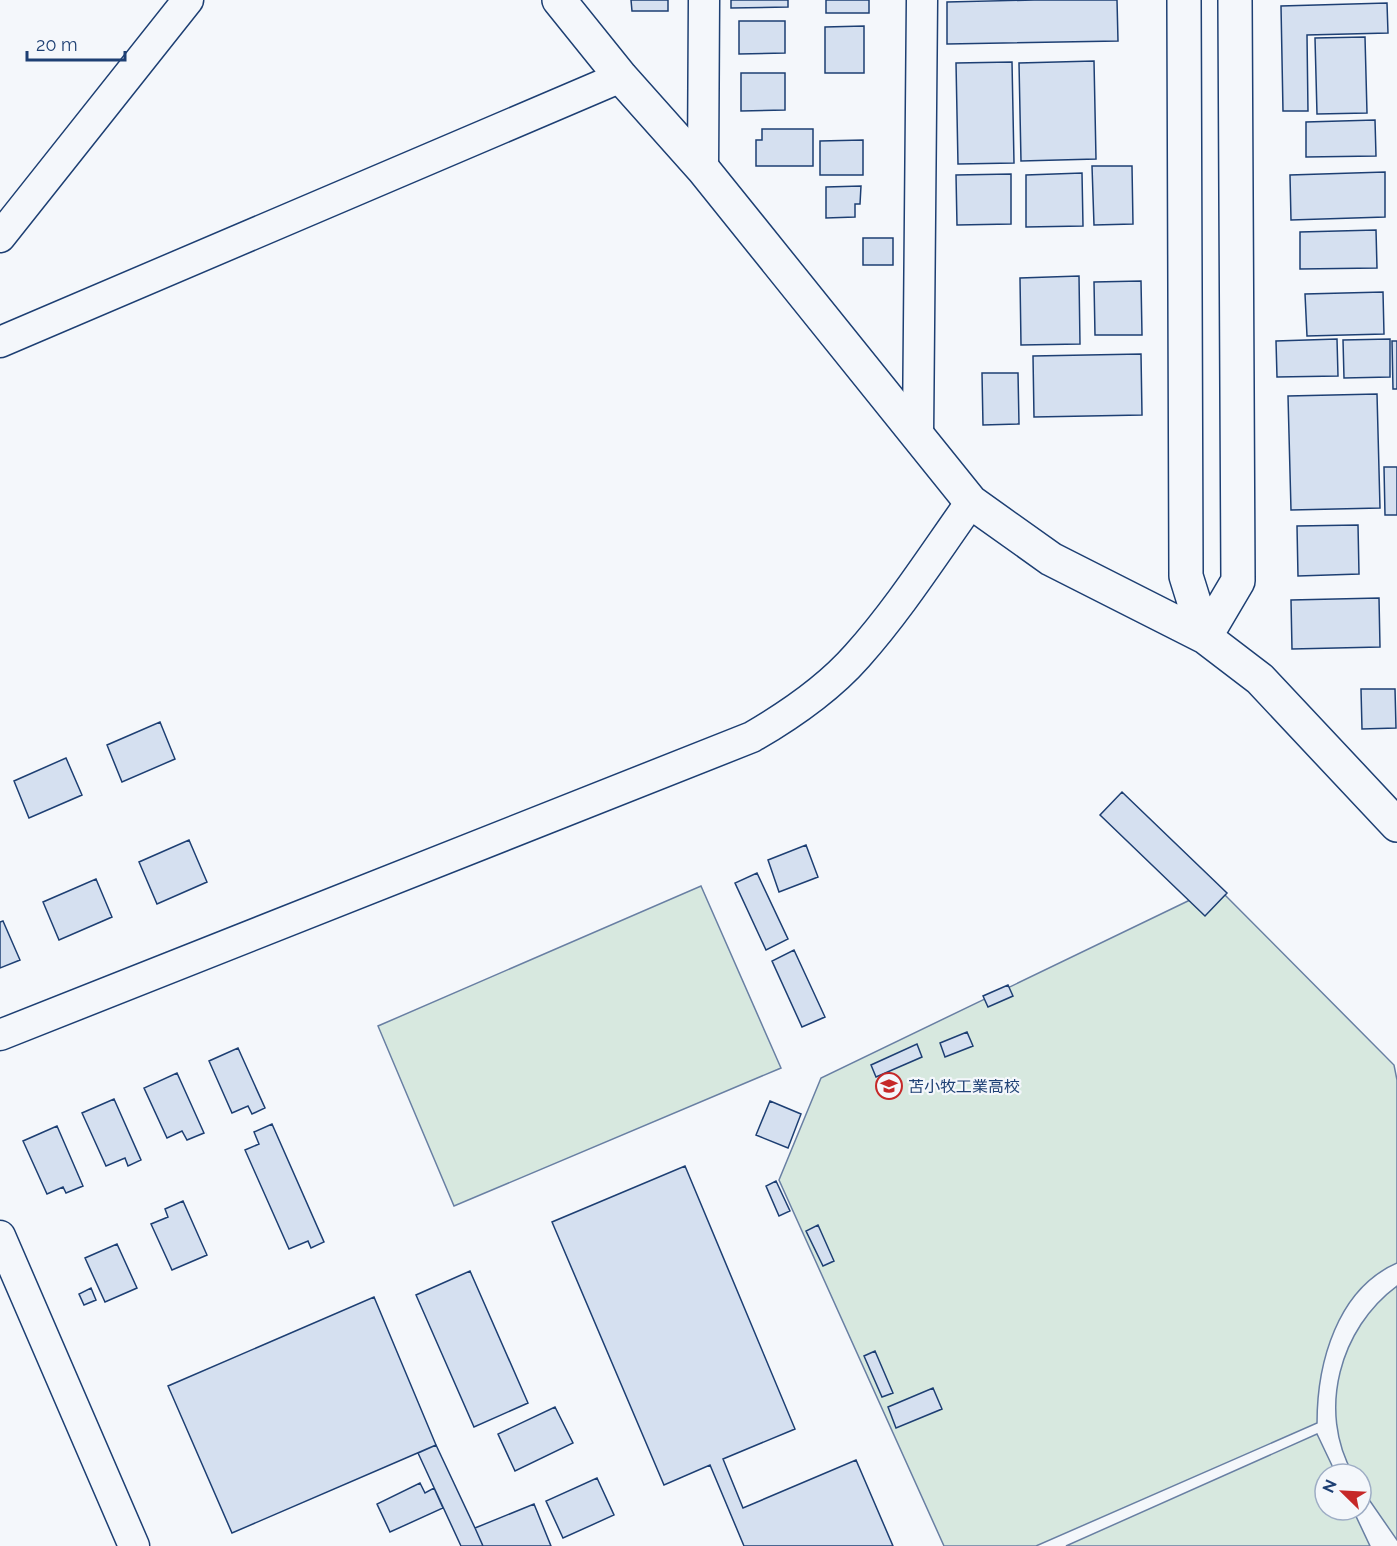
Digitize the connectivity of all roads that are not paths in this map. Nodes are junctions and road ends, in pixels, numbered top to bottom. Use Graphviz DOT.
graph roads {
  1 [pos="188,0"];
  2 [pos="559,0"];
  3 [pos="704,0"];
  4 [pos="922,0"];
  5 [pos="1184,0"];
  6 [pos="1235,0"];
  7 [pos="621,77"];
  8 [pos="703,169"];
  9 [pos="0,237"];
  10 [pos="0,342"];
  11 [pos="918,435"];
  12 [pos="971,502"];
  13 [pos="1205,637"];
  14 [pos="1397,825"];
  15 [pos="0,1035"];
  16 [pos="0,1236"];
  17 [pos="134,1546"];
  1 -- 9 [label="street"];
  2 -- 7 [label="street"];
  3 -- 8 [label="street"];
  4 -- 11 [label="street"];
  5 -- 13 [label="street"];
  6 -- 13 [label="street"];
  7 -- 8 [label="street"];
  7 -- 10 [label="street"];
  8 -- 11 [label="street"];
  11 -- 12 [label="street"];
  12 -- 13 [label="street"];
  12 -- 15 [label="street"];
  13 -- 14 [label="street"];
  16 -- 17 [label="street"];
}
